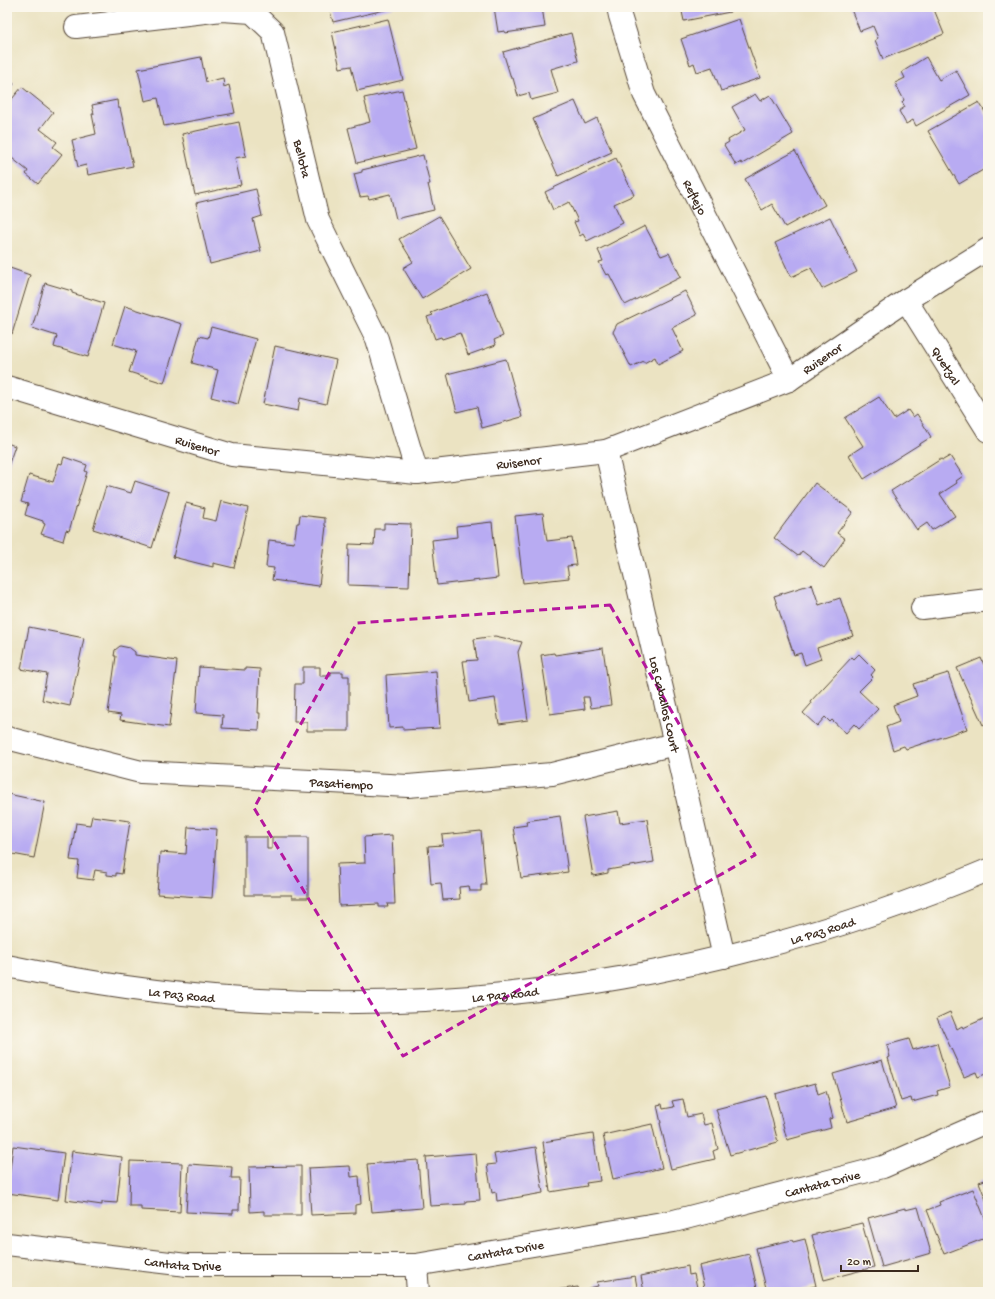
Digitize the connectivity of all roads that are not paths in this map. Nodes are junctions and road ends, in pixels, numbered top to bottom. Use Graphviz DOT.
graph roads {
  1 [pos="618,7"];
  2 [pos="76,27"];
  3 [pos="988,249"];
  4 [pos="906,300"];
  5 [pos="789,380"];
  6 [pos="7,387"];
  7 [pos="988,431"];
  8 [pos="606,451"];
  9 [pos="417,473"];
  10 [pos="988,600"];
  11 [pos="922,608"];
  12 [pos="7,738"];
  13 [pos="675,744"];
  14 [pos="988,870"];
  15 [pos="724,957"];
  16 [pos="7,966"];
  17 [pos="988,1121"];
  18 [pos="7,1244"];
  19 [pos="416,1265"];
  20 [pos="418,1292"];
  1 -- 5 [label="street, Reflejo"];
  2 -- 9 [label="street, Bellota"];
  3 -- 4 [label="street, Ruisenor"];
  4 -- 5 [label="street, Ruisenor"];
  4 -- 7 [label="street, Quetzal"];
  5 -- 8 [label="street, Ruisenor"];
  6 -- 9 [label="street, Ruisenor"];
  8 -- 9 [label="street, Ruisenor"];
  8 -- 13 [label="street, Los Caballos Court"];
  10 -- 11 [label="street"];
  12 -- 13 [label="street, Pasatiempo"];
  13 -- 15 [label="street, Los Caballos Court"];
  14 -- 15 [label="street, La Paz Road"];
  15 -- 16 [label="street, La Paz Road"];
  17 -- 19 [label="street, Cantata Drive"];
  18 -- 19 [label="street, Cantata Drive"];
  19 -- 20 [label="street"];
}
